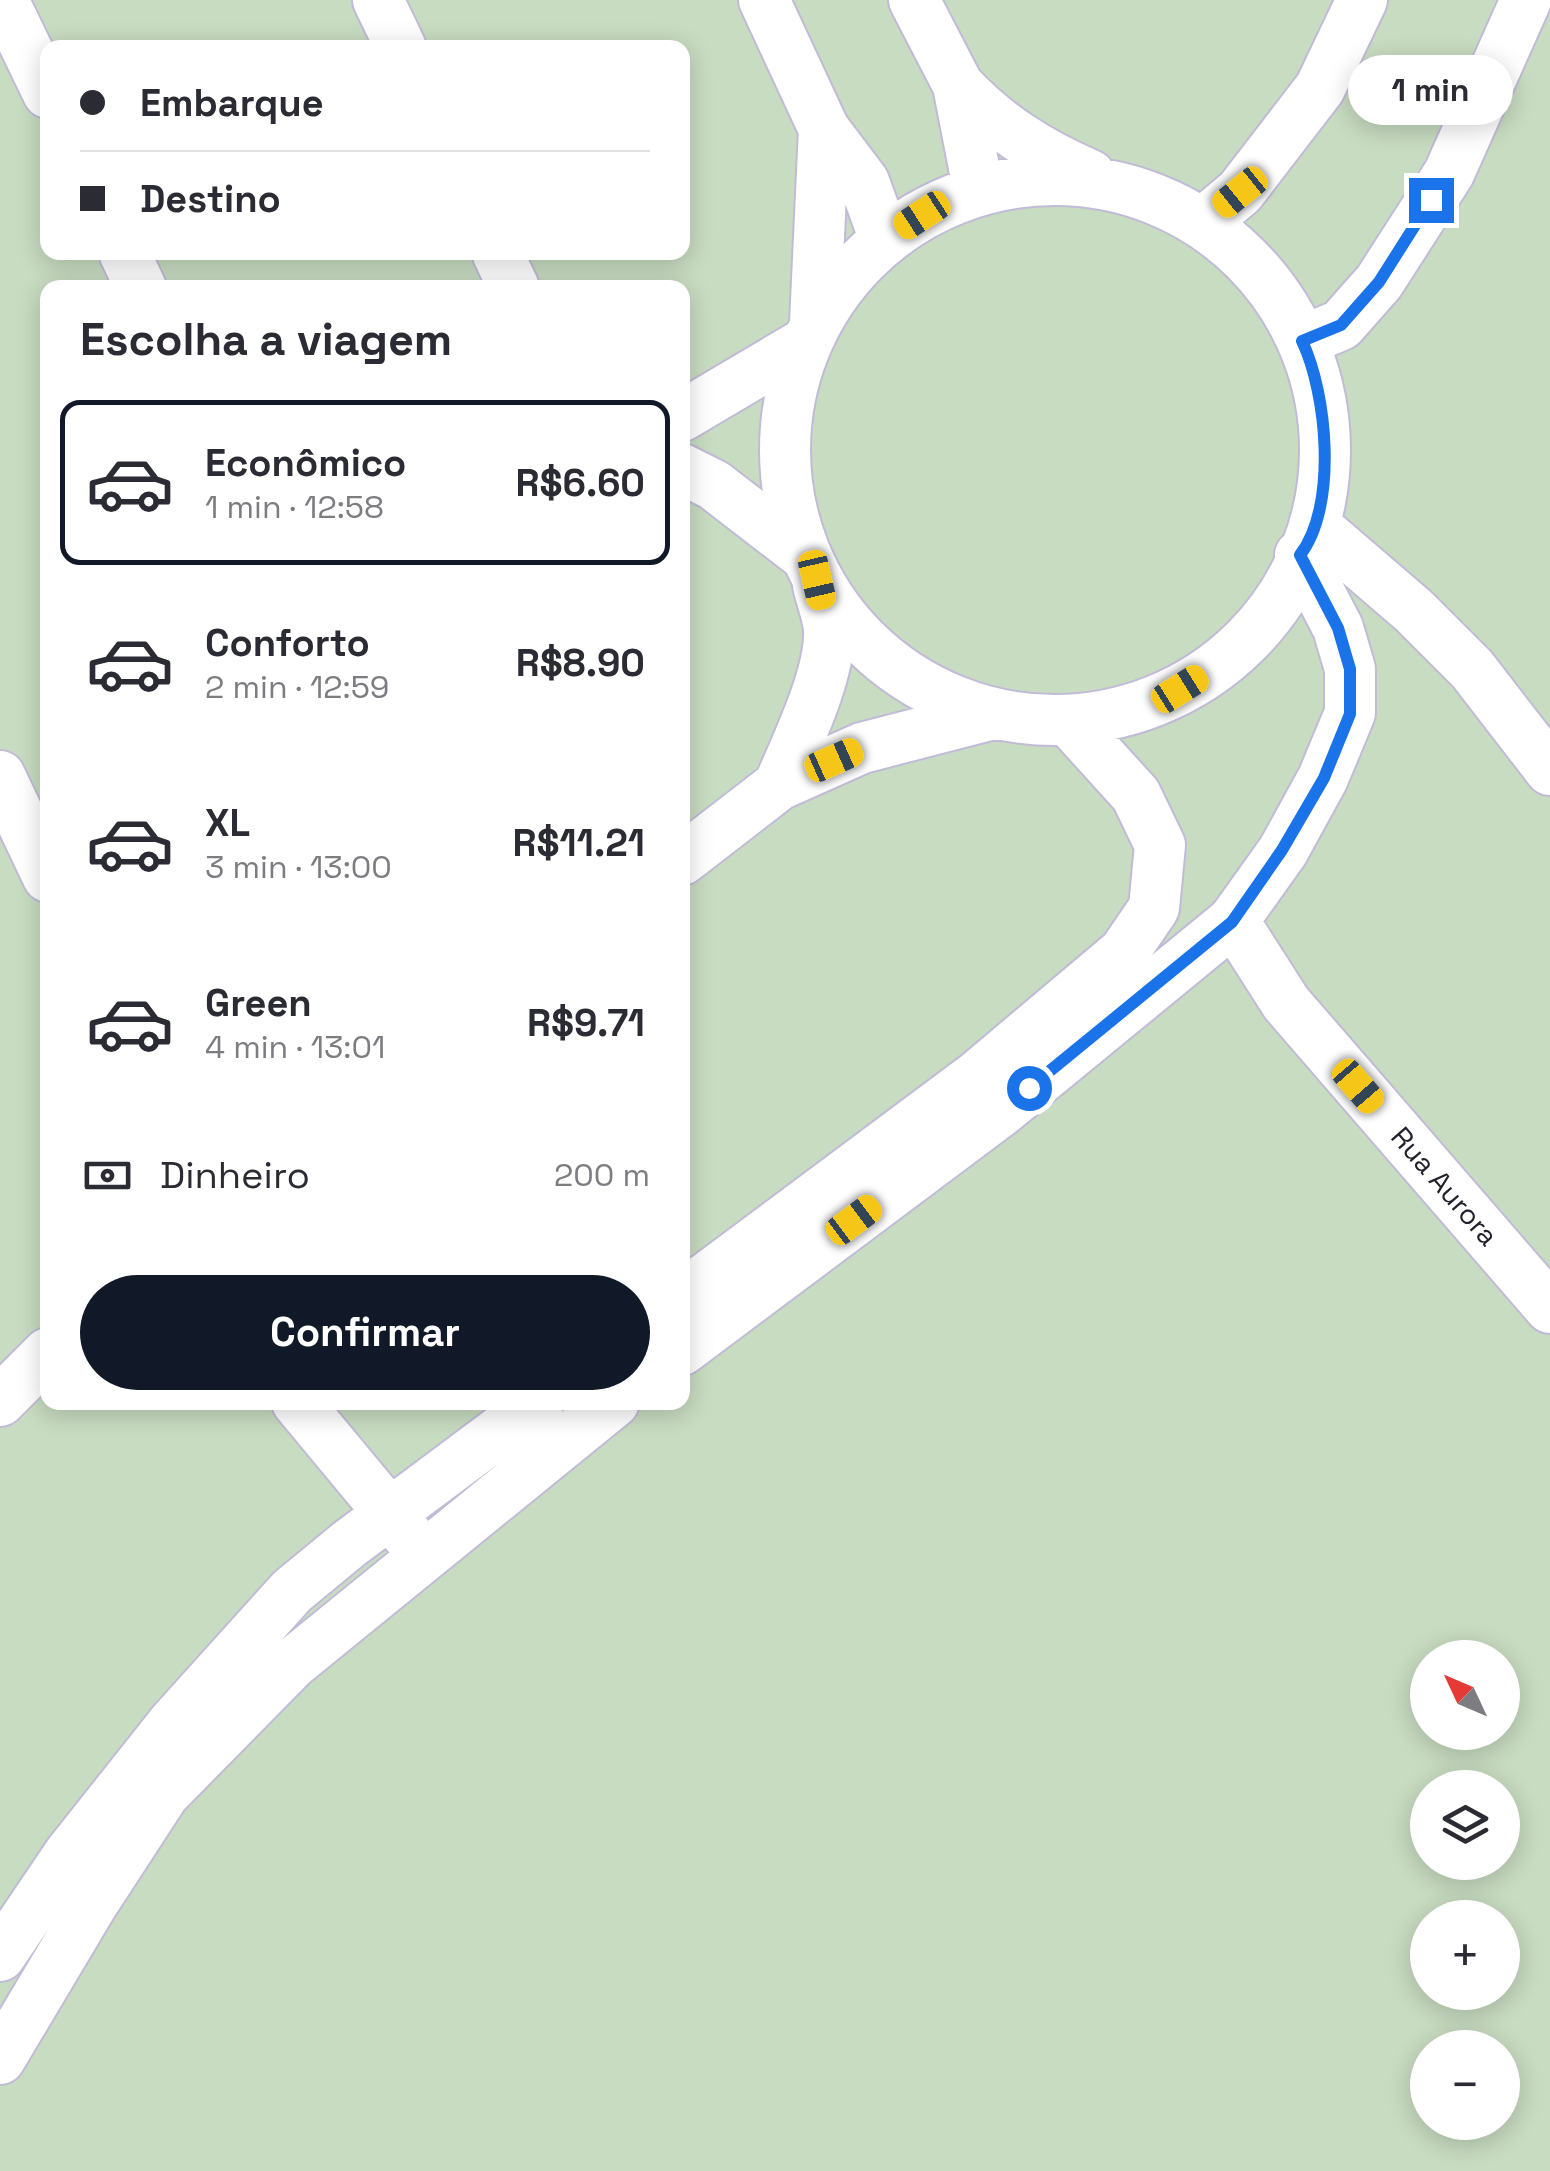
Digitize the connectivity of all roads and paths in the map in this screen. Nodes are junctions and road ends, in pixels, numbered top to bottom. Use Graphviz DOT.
graph roads {
  1 [pos="3,0"];
  2 [pos="378,0"];
  3 [pos="764,0"];
  4 [pos="914,0"];
  5 [pos="1362,0"];
  6 [pos="1526,0"];
  7 [pos="397,40"];
  8 [pos="40,76"];
  9 [pos="958,86"];
  10 [pos="824,128"];
  11 [pos="1112,185"];
  12 [pos="978,188"];
  13 [pos="1203,223"];
  14 [pos="885,240"];
  15 [pos="811,334"];
  16 [pos="1302,341"];
  17 [pos="690,411"];
  18 [pos="690,474"];
  19 [pos="1307,540"];
  20 [pos="812,568"];
  21 [pos="993,714"];
  22 [pos="1068,720"];
  23 [pos="1550,770"];
  24 [pos="0,776"];
  25 [pos="779,786"];
  26 [pos="690,854"];
  27 [pos="40,860"];
  28 [pos="1233,920"];
  29 [pos="690,1290"];
  30 [pos="1550,1308"];
  31 [pos="690,1344"];
  32 [pos="40,1362"];
  33 [pos="0,1401"];
  34 [pos="304,1410"];
  35 [pos="528,1410"];
  36 [pos="604,1410"];
  37 [pos="390,1514"];
  38 [pos="422,1555"];
  39 [pos="0,1956"];
  40 [pos="7,2034"];
  1 -- 8 [label="street"];
  2 -- 7 [label="street"];
  3 -- 10 [label="street"];
  4 -- 9 [label="street"];
  5 -- 13 [label="street"];
  6 -- 16 [label="street"];
  9 -- 11 [label="street"];
  9 -- 12 [label="street"];
  10 -- 14 [label="street"];
  10 -- 15 [label="street"];
  11 -- 12 [label="street"];
  11 -- 13 [label="street"];
  12 -- 14 [label="street"];
  13 -- 16 [label="street"];
  14 -- 15 [label="street"];
  15 -- 17 [label="street"];
  15 -- 20 [label="street"];
  16 -- 19 [label="street"];
  18 -- 20 [label="street"];
  19 -- 22 [label="street"];
  19 -- 23 [label="street"];
  19 -- 28 [label="street"];
  20 -- 21 [label="street"];
  20 -- 25 [label="street"];
  21 -- 22 [label="street"];
  21 -- 25 [label="street"];
  22 -- 29 [label="street"];
  24 -- 27 [label="street"];
  25 -- 26 [label="street"];
  28 -- 30 [label="street, Rua Aurora"];
  28 -- 31 [label="street"];
  32 -- 33 [label="street"];
  34 -- 37 [label="street"];
  35 -- 37 [label="street"];
  36 -- 38 [label="street"];
  37 -- 38 [label="street"];
  37 -- 39 [label="street"];
  38 -- 40 [label="street"];
}
